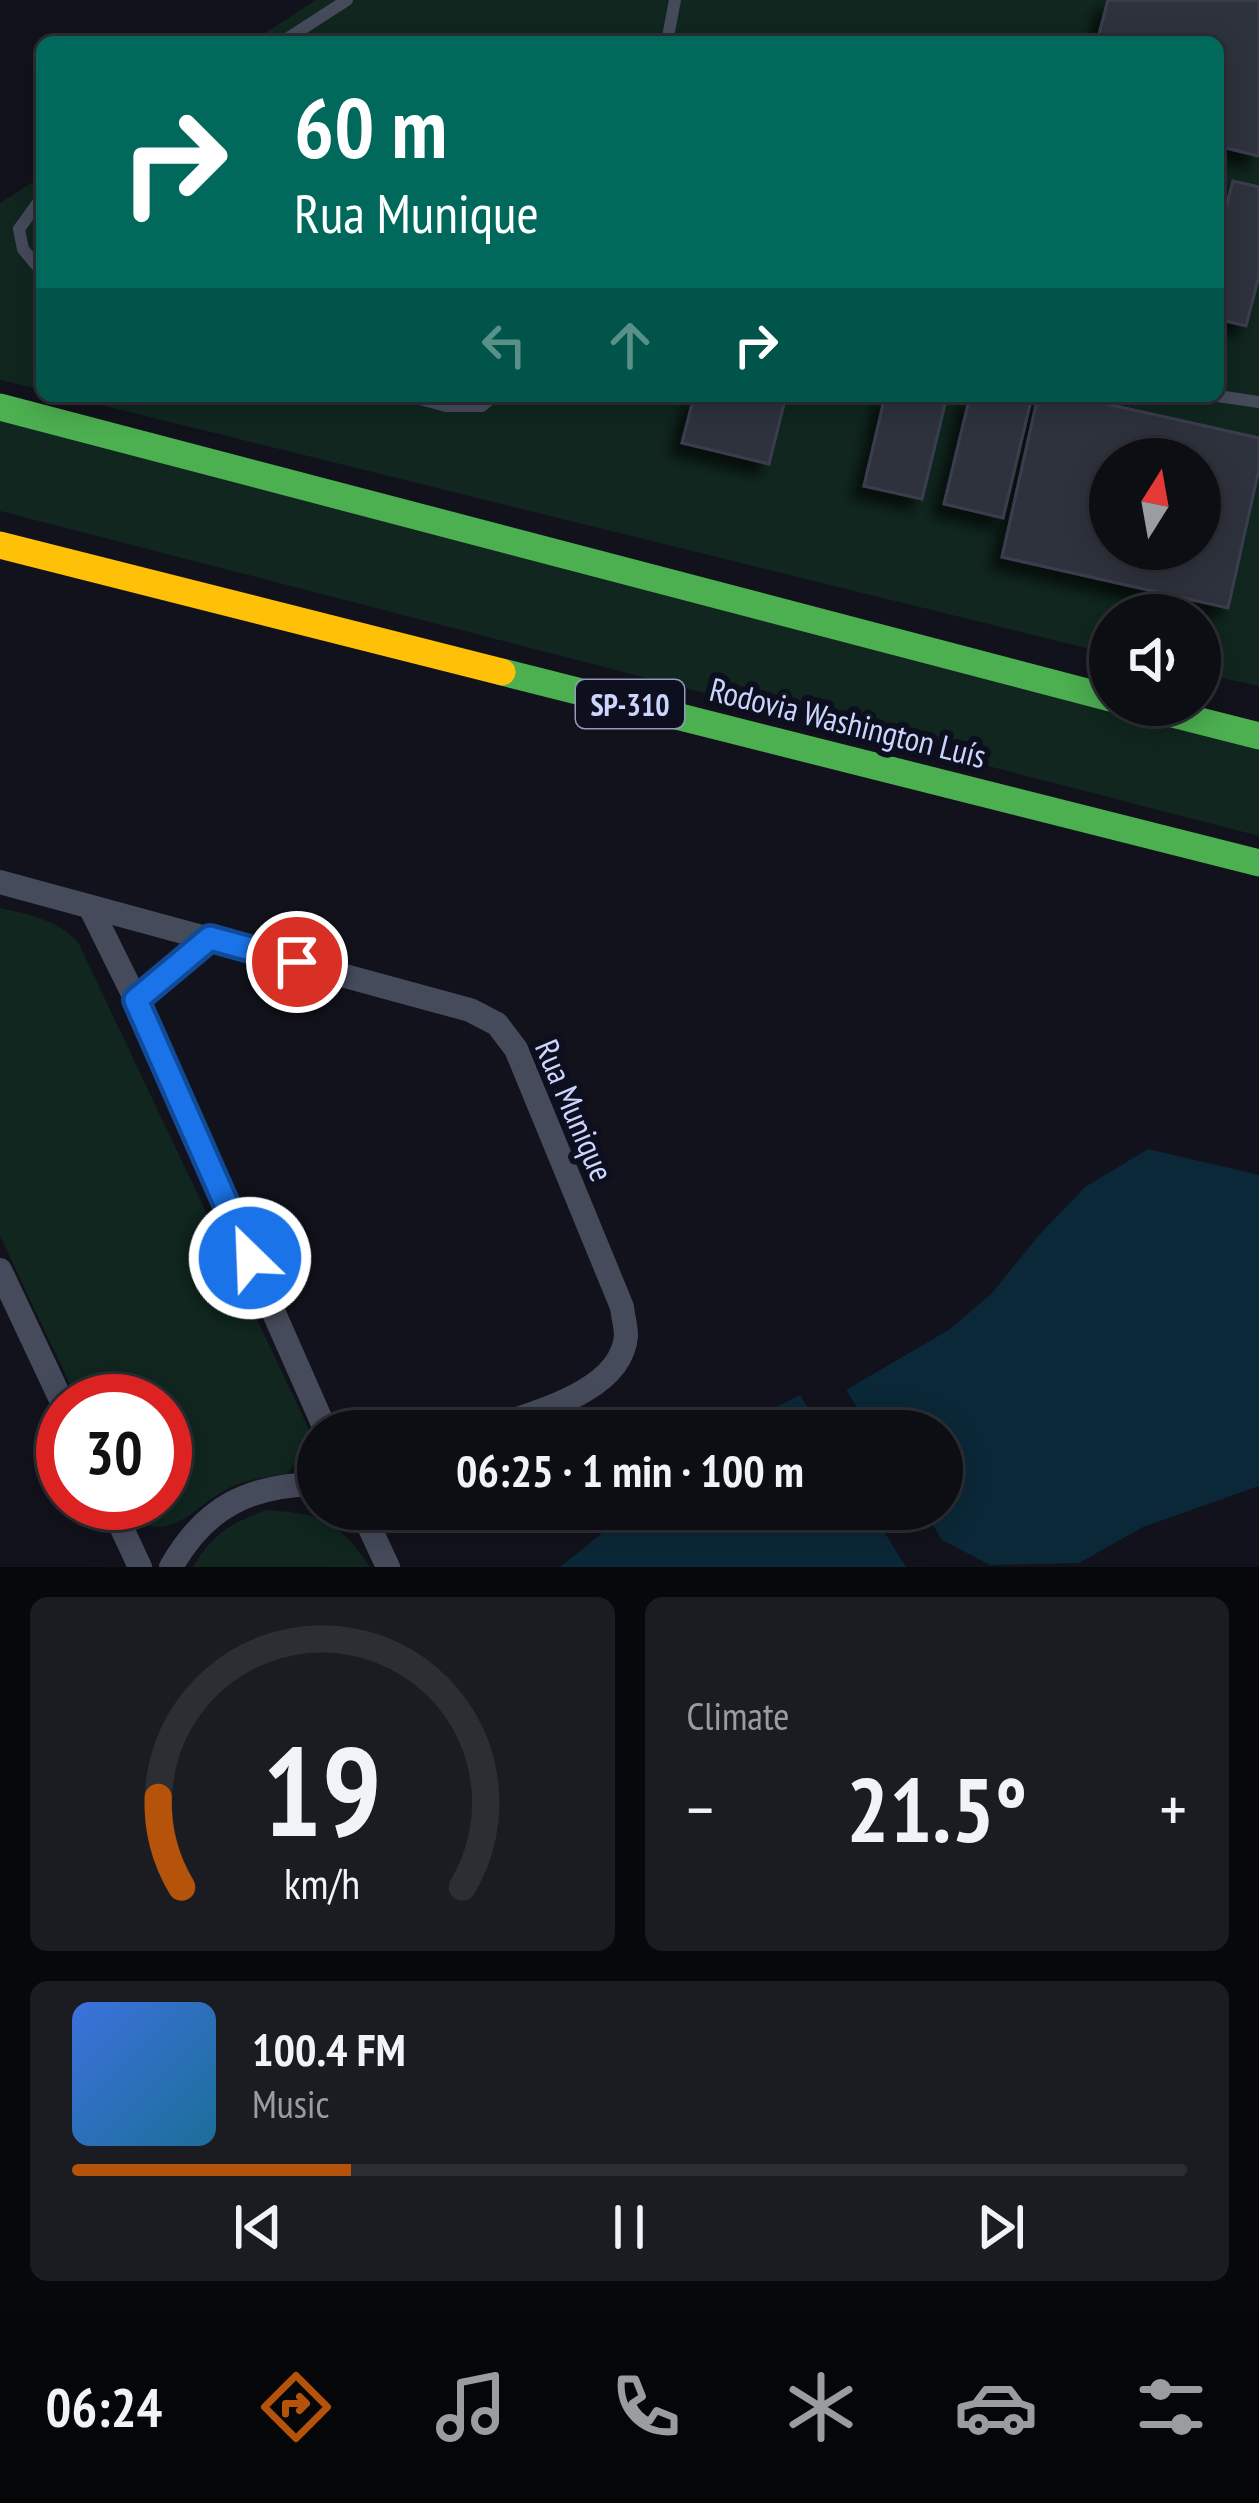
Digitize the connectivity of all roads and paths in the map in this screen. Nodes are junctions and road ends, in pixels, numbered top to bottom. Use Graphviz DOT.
graph roads {
  1 [pos="347,0"];
  2 [pos="675,0"];
  3 [pos="291,36"];
  4 [pos="668,36"];
  5 [pos="36,205"];
  6 [pos="36,265"];
  7 [pos="1224,397"];
  8 [pos="431,402"];
  9 [pos="487,402"];
  10 [pos="1259,402"];
  11 [pos="0,407"];
  12 [pos="0,545"];
  13 [pos="1089,692"];
  14 [pos="1220,726"];
  15 [pos="1259,736"];
  16 [pos="1259,863"];
  17 [pos="0,883"];
  18 [pos="90,907"];
  19 [pos="210,938"];
  20 [pos="136,1000"];
  21 [pos="0,1270"];
  22 [pos="49,1374"];
  23 [pos="317,1410"];
  24 [pos="536,1410"];
  25 [pos="297,1487"];
  26 [pos="123,1530"];
  27 [pos="371,1530"];
  28 [pos="140,1567"];
  29 [pos="171,1567"];
  30 [pos="388,1567"];
  1 -- 3 [label="lane"];
  2 -- 4 [label="lane"];
  5 -- 6 [label="lane"];
  7 -- 10 [label="lane"];
  8 -- 9 [label="lane"];
  11 -- 13 [label="highway"];
  12 -- 16 [label="highway, Rodovia Washington Luís / SP-310"];
  14 -- 15 [label="highway"];
  17 -- 18 [label="street, Rua Munique"];
  18 -- 19 [label="street, Rua Munique"];
  18 -- 20 [label="street"];
  19 -- 20 [label="street"];
  19 -- 24 [label="street, Rua Munique"];
  20 -- 23 [label="street"];
  21 -- 22 [label="street"];
  25 -- 29 [label="street"];
  26 -- 28 [label="street"];
  27 -- 30 [label="street"];
}
